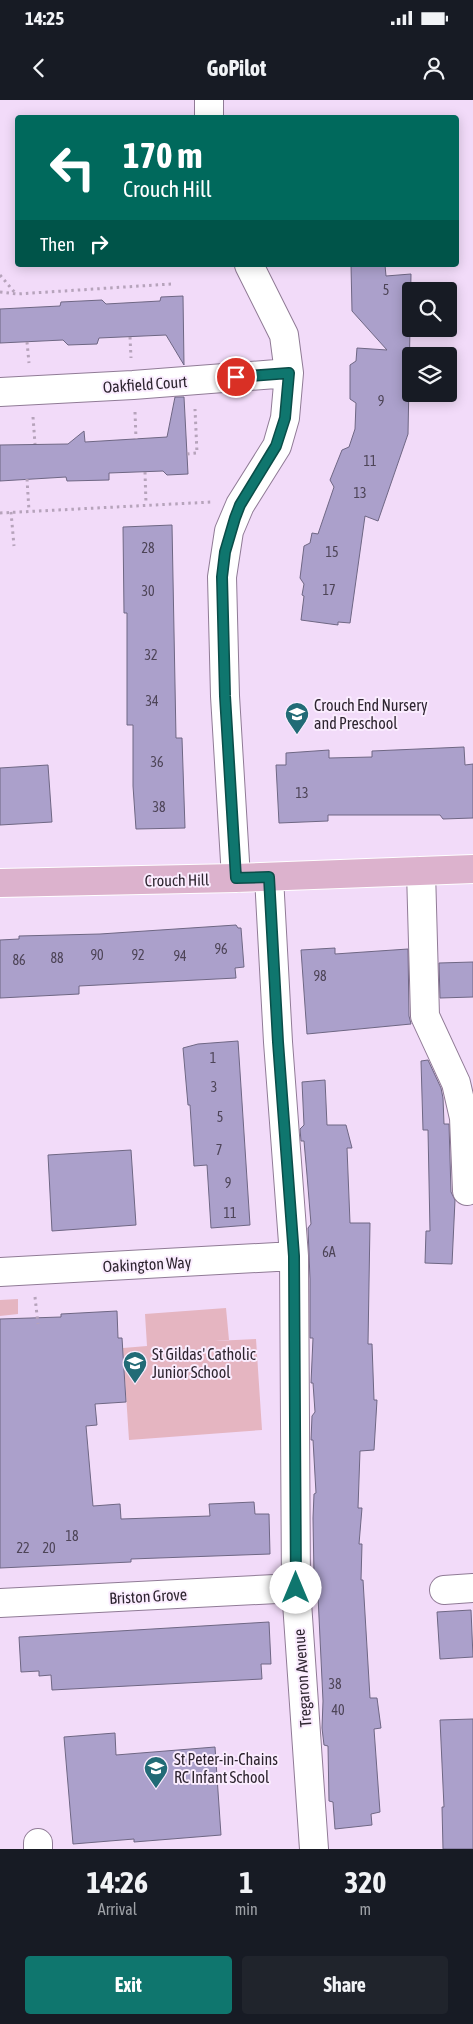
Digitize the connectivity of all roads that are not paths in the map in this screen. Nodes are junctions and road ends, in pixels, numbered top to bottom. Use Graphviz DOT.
graph roads {
  1 [pos="209,100"];
  2 [pos="208,115"];
  3 [pos="250,267"];
  4 [pos="289,373"];
  5 [pos="0,392"];
  6 [pos="473,869"];
  7 [pos="421,871"];
  8 [pos="269,877"];
  9 [pos="236,878"];
  10 [pos="0,883"];
  11 [pos="466,1191"];
  12 [pos="294,1256"];
  13 [pos="0,1272"];
  14 [pos="296,1588"];
  15 [pos="473,1588"];
  16 [pos="444,1590"];
  17 [pos="0,1603"];
  18 [pos="314,1849"];
  1 -- 2 [label="street"];
  3 -- 4 [label="street"];
  4 -- 5 [label="street, Oakfield Court"];
  4 -- 9 [label="street"];
  6 -- 7 [label="main road, Crouch Hill"];
  7 -- 8 [label="main road, Crouch Hill"];
  7 -- 11 [label="street"];
  8 -- 9 [label="main road, Crouch Hill"];
  8 -- 12 [label="street, Tregaron Avenue"];
  9 -- 10 [label="main road, Crouch Hill"];
  12 -- 13 [label="street, Oakington Way"];
  12 -- 14 [label="street, Tregaron Avenue"];
  14 -- 17 [label="street, Briston Grove"];
  14 -- 18 [label="street, Tregaron Avenue"];
  15 -- 16 [label="street"];
}
